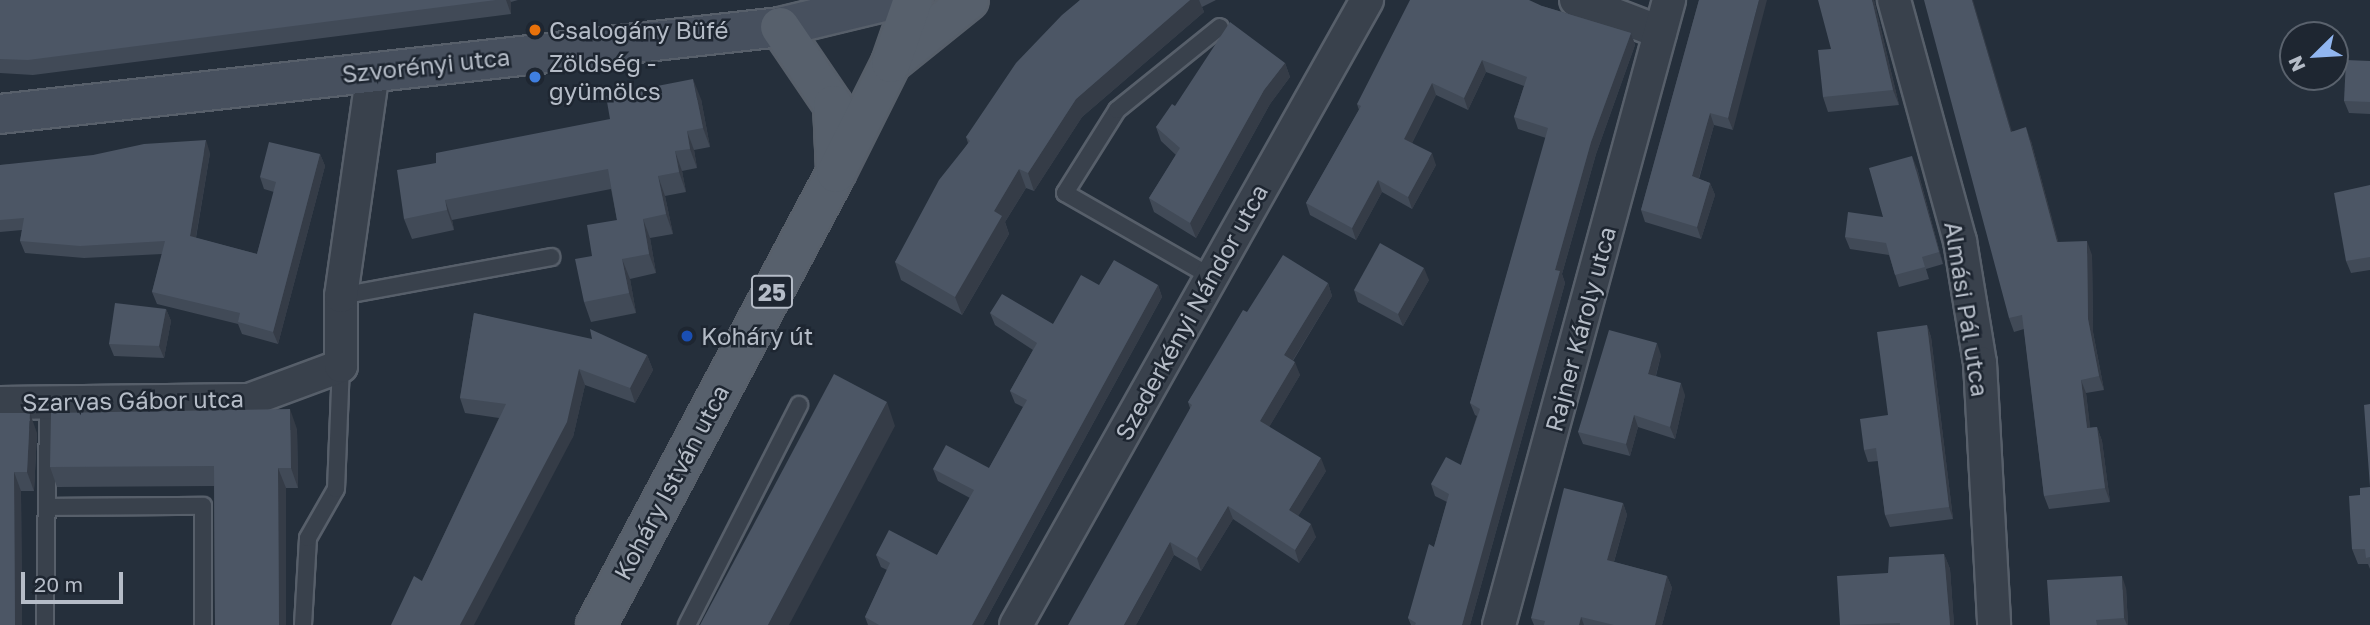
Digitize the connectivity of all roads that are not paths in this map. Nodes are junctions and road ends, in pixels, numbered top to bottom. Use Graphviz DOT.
graph roads {
  1 [pos="892,0"];
  2 [pos="913,0"];
  3 [pos="969,0"];
  4 [pos="1367,0"];
  5 [pos="1576,0"];
  6 [pos="1669,0"];
  7 [pos="1894,0"];
  8 [pos="780,27"];
  9 [pos="1220,27"];
  10 [pos="1660,33"];
  11 [pos="891,63"];
  12 [pos="373,71"];
  13 [pos="0,114"];
  14 [pos="836,173"];
  15 [pos="551,257"];
  16 [pos="1210,276"];
  17 [pos="341,296"];
  18 [pos="341,366"];
  19 [pos="48,402"];
  20 [pos="0,403"];
  21 [pos="799,405"];
  22 [pos="47,507"];
  23 [pos="45,625"];
  24 [pos="202,625"];
  25 [pos="303,625"];
  26 [pos="596,625"];
  27 [pos="687,625"];
  28 [pos="1016,625"];
  29 [pos="1499,625"];
  30 [pos="1994,625"];
  1 -- 8 [label="street, Szvorényi utca"];
  2 -- 11 [label="main road, Koháry István utca / 25"];
  3 -- 11 [label="main road"];
  4 -- 16 [label="street, Szederkényi Nándor utca"];
  5 -- 10 [label="street"];
  6 -- 10 [label="street, Rajner Károly utca"];
  7 -- 30 [label="street, Almási Pál utca"];
  8 -- 12 [label="street, Szvorényi utca"];
  8 -- 14 [label="main road"];
  9 -- 16 [label="lane"];
  10 -- 29 [label="street, Rajner Károly utca"];
  11 -- 14 [label="main road, Koháry István utca / 25"];
  12 -- 13 [label="street, Szvorényi utca"];
  12 -- 17 [label="street"];
  14 -- 26 [label="main road, Koháry István utca / 25"];
  15 -- 17 [label="lane"];
  16 -- 28 [label="street, Szederkényi Nándor utca"];
  17 -- 18 [label="street"];
  18 -- 19 [label="street, Szarvas Gábor utca"];
  18 -- 25 [label="lane"];
  19 -- 20 [label="street, Szarvas Gábor utca"];
  19 -- 22 [label="lane"];
  21 -- 27 [label="lane"];
  22 -- 23 [label="lane"];
  22 -- 24 [label="lane"];
}
